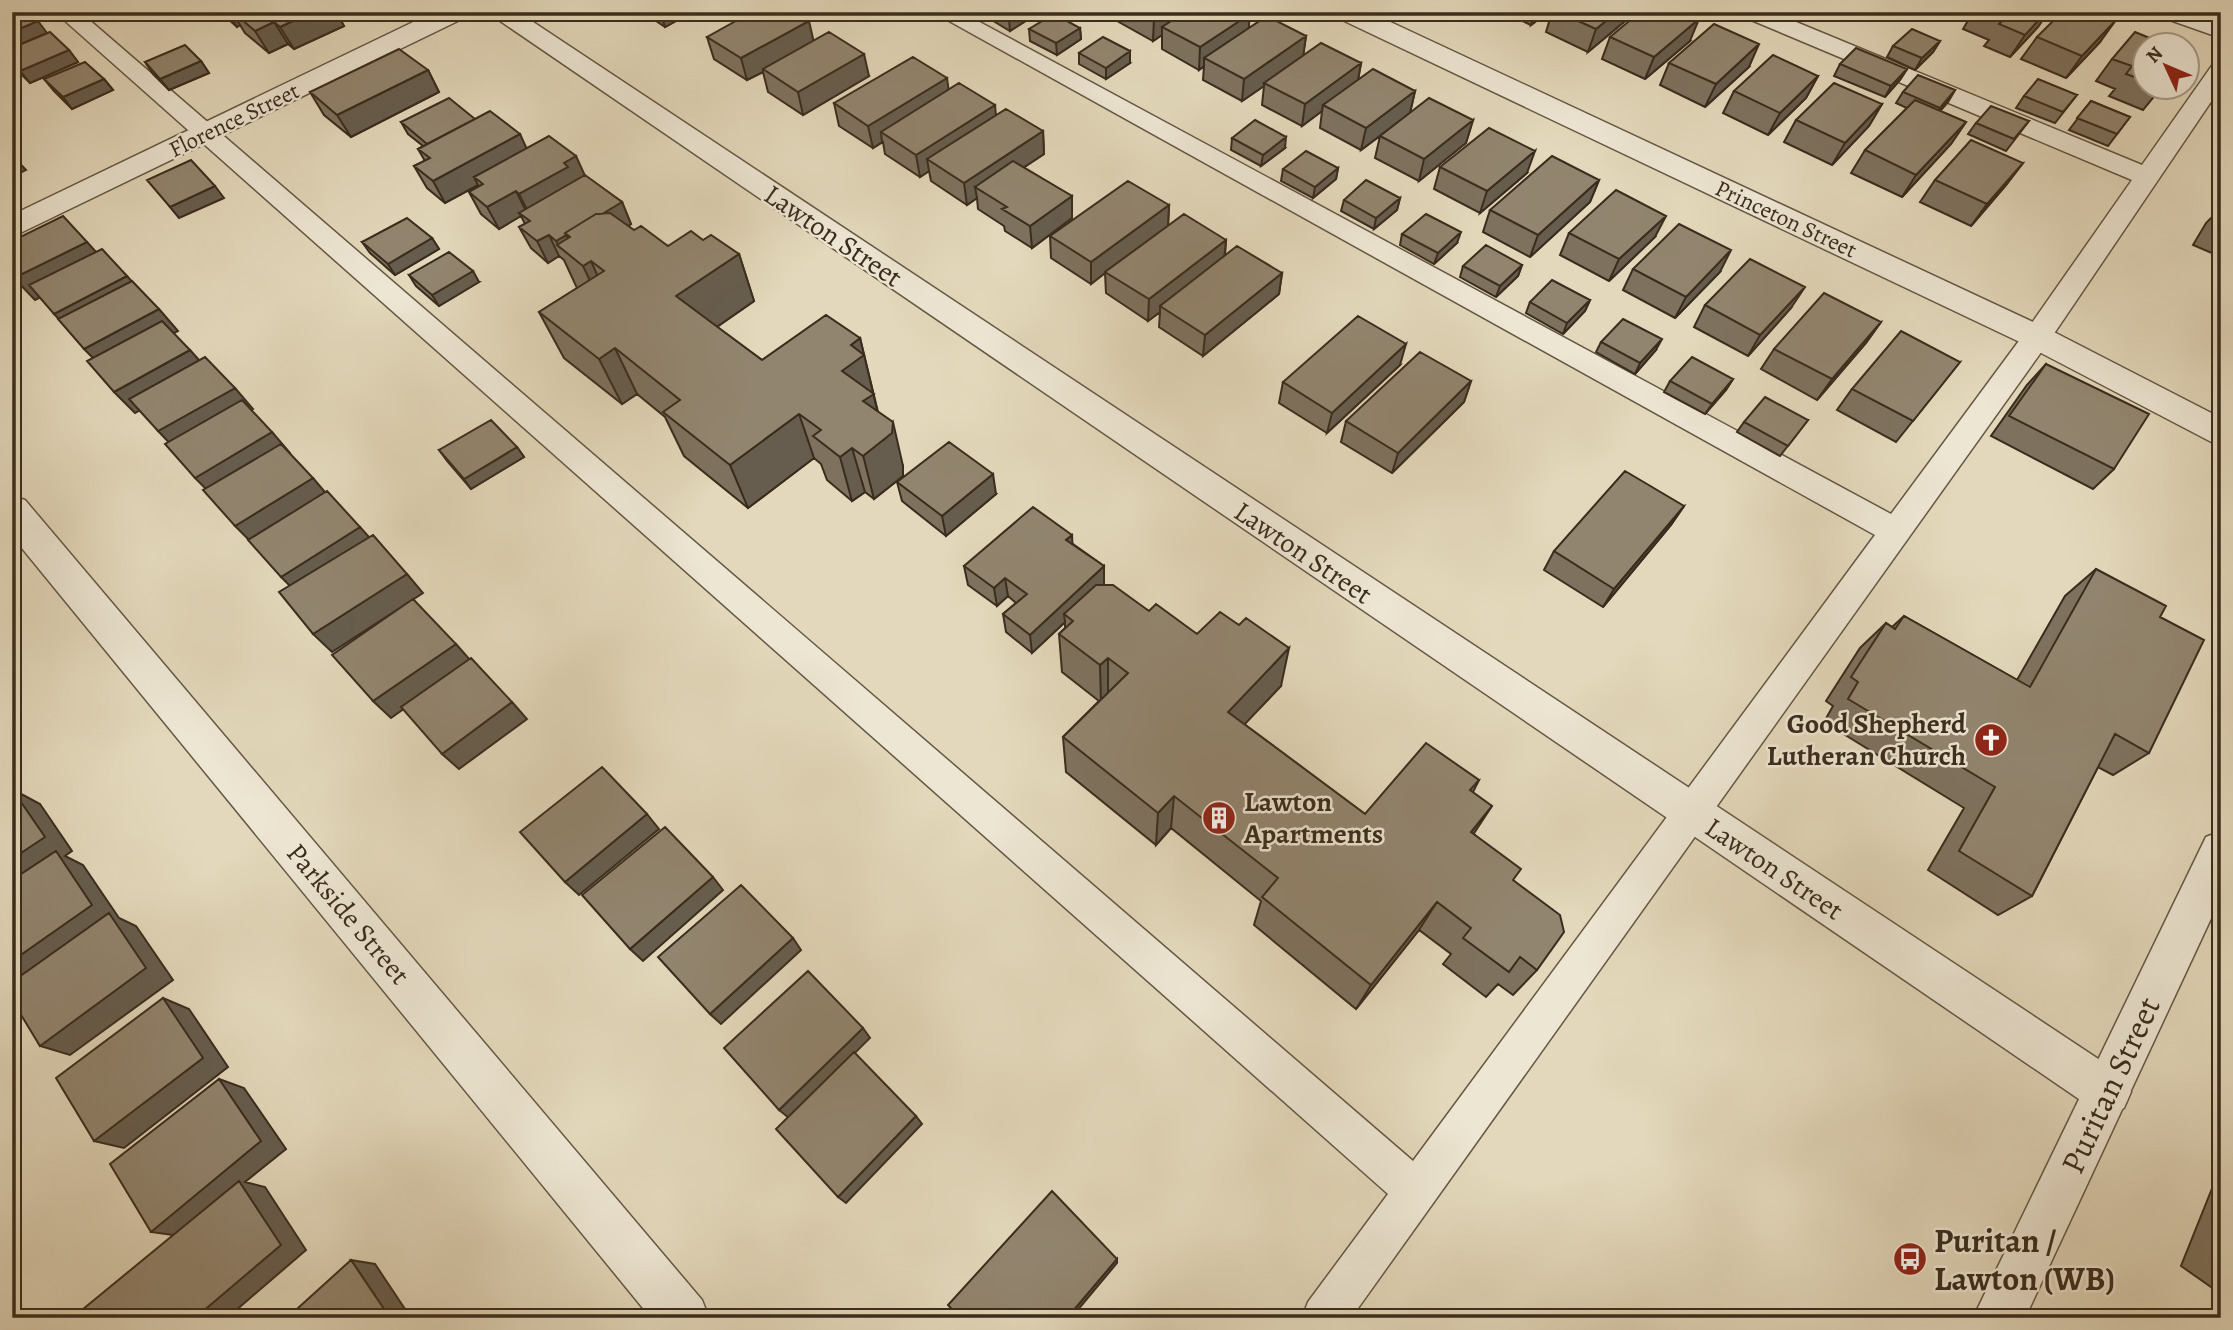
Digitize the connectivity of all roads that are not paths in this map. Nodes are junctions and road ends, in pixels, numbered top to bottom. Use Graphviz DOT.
graph roads {
  1 [pos="66,12"];
  2 [pos="456,12"];
  3 [pos="500,12"];
  4 [pos="944,12"];
  5 [pos="1348,12"];
  6 [pos="1752,12"];
  7 [pos="2173,12"];
  8 [pos="2221,30"];
  9 [pos="2221,69"];
  10 [pos="204,134"];
  11 [pos="2147,177"];
  12 [pos="12,227"];
  13 [pos="2037,337"];
  14 [pos="2221,434"];
  15 [pos="12,510"];
  16 [pos="1896,532"];
  17 [pos="1692,814"];
  18 [pos="2217,869"];
  19 [pos="2108,1092"];
  20 [pos="1416,1191"];
  21 [pos="684,1318"];
  22 [pos="1324,1318"];
  23 [pos="1998,1318"];
  1 -- 10 [label="lane"];
  2 -- 10 [label="street, Florence Street"];
  3 -- 17 [label="street, Lawton Street"];
  4 -- 16 [label="lane"];
  5 -- 13 [label="street, Princeton Street"];
  6 -- 11 [label="lane"];
  7 -- 8 [label="street"];
  9 -- 11 [label="lane"];
  10 -- 12 [label="street, Florence Street"];
  10 -- 20 [label="lane"];
  11 -- 13 [label="lane"];
  13 -- 14 [label="street, Princeton Street"];
  13 -- 16 [label="lane"];
  15 -- 21 [label="street, Parkside Street"];
  16 -- 17 [label="lane"];
  17 -- 19 [label="street, Lawton Street"];
  17 -- 20 [label="lane"];
  18 -- 19 [label="street, Puritan Street"];
  19 -- 23 [label="street, Puritan Street"];
  20 -- 22 [label="lane"];
}
